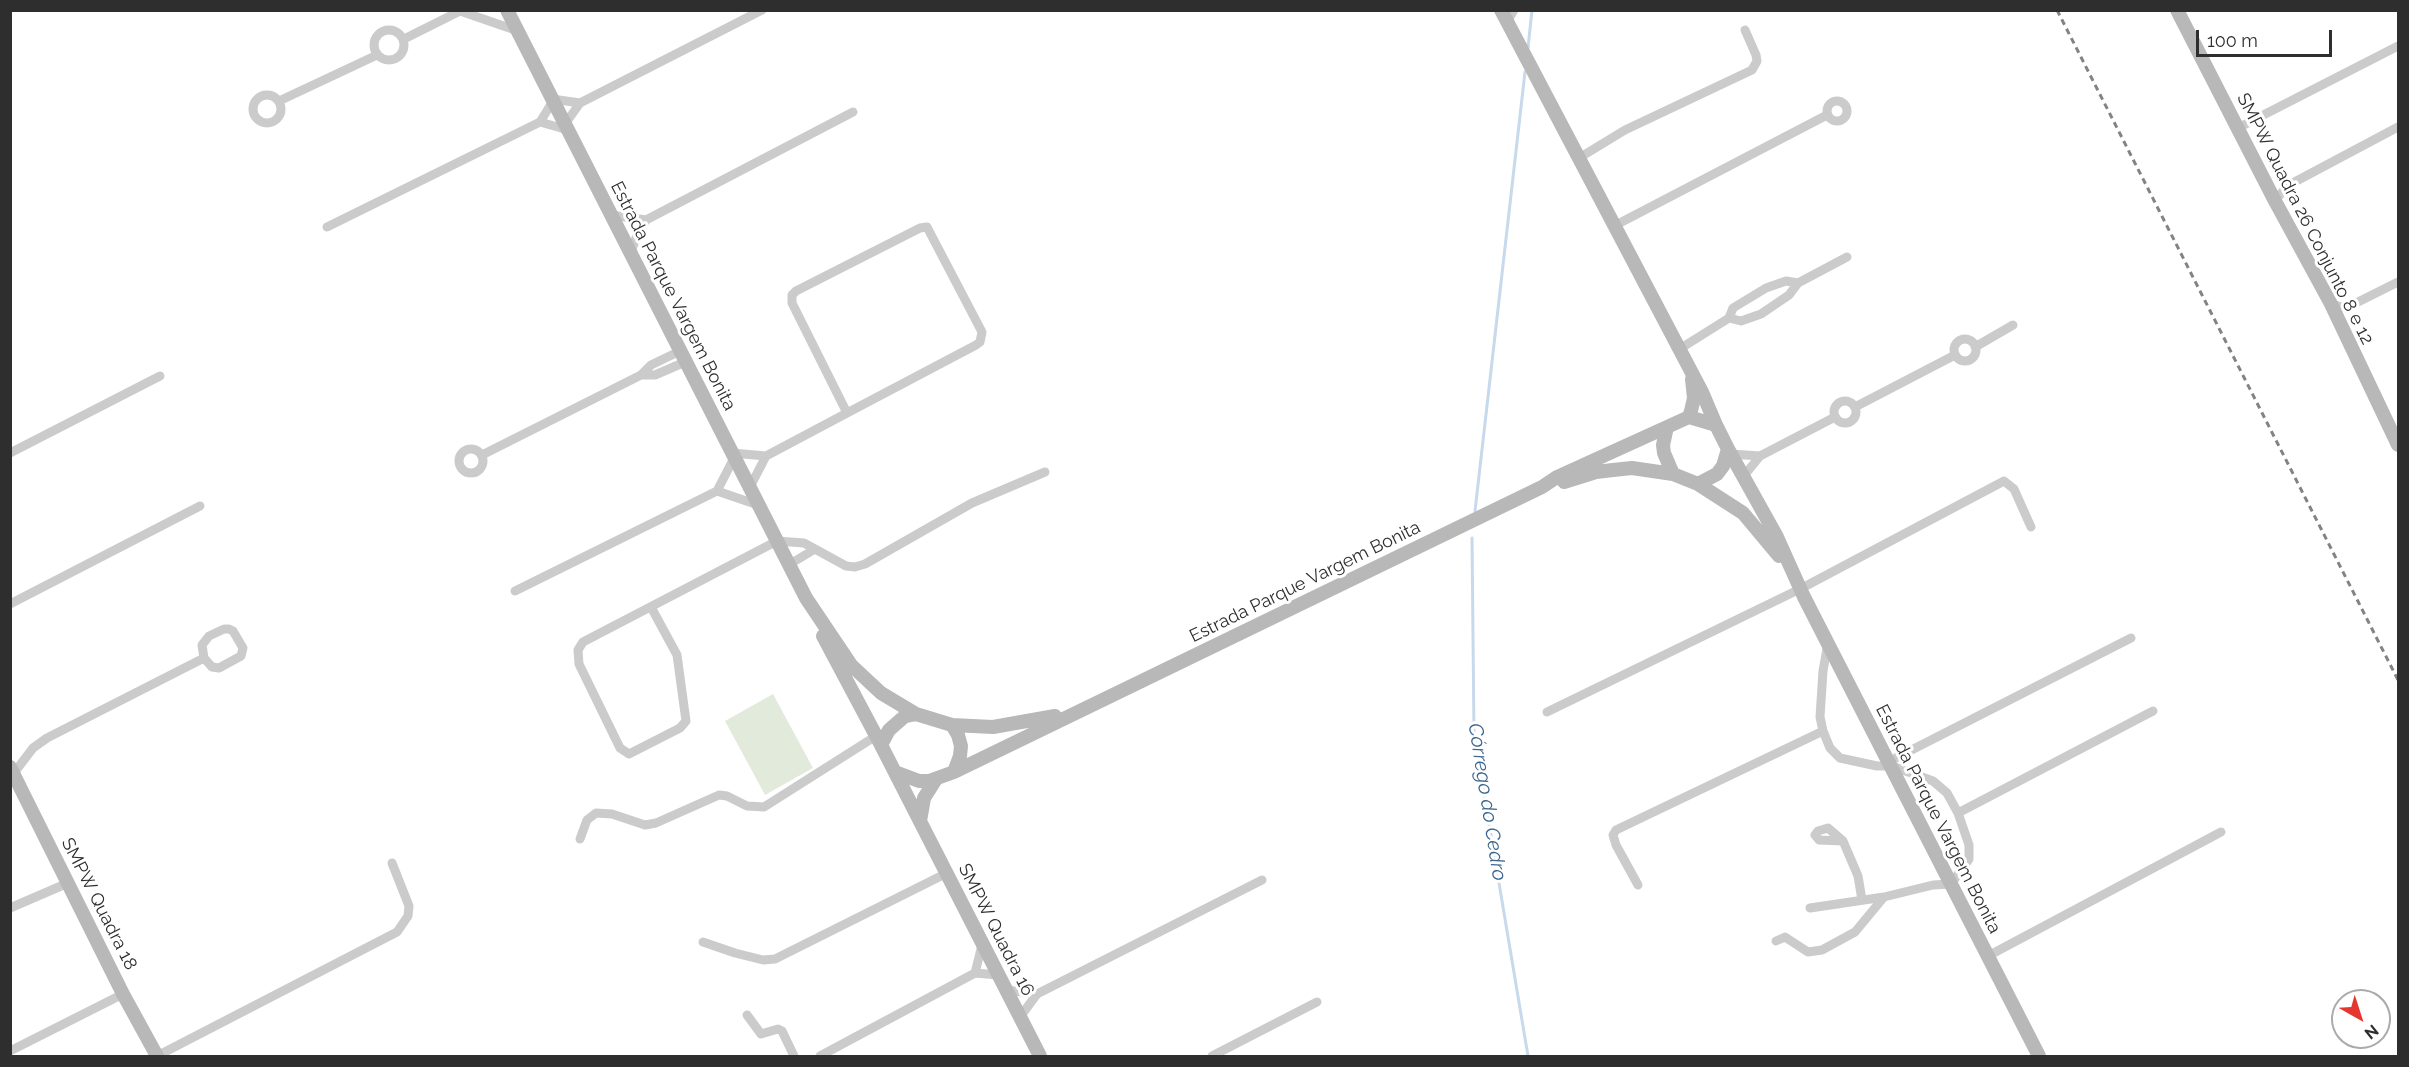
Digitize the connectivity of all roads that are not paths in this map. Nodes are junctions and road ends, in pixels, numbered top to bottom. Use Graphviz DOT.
graph roads {
  1 [pos="507,10"];
  2 [pos="762,10"];
  3 [pos="2177,10"];
  4 [pos="460,11"];
  5 [pos="1507,14"];
  6 [pos="1745,30"];
  7 [pos="518,31"];
  8 [pos="404,39"];
  9 [pos="2398,46"];
  10 [pos="377,55"];
  11 [pos="553,100"];
  12 [pos="279,101"];
  13 [pos="580,103"];
  14 [pos="853,112"];
  15 [pos="1827,115"];
  16 [pos="540,122"];
  17 [pos="566,127"];
  18 [pos="2398,127"];
  19 [pos="2238,128"];
  20 [pos="1579,158"];
  21 [pos="2266,184"];
  22 [pos="2287,186"];
  23 [pos="2275,201"];
  24 [pos="611,215"];
  25 [pos="646,220"];
  26 [pos="1614,225"];
  27 [pos="327,227"];
  28 [pos="630,252"];
  29 [pos="1847,256"];
  30 [pos="2398,282"];
  31 [pos="1798,283"];
  32 [pos="2331,304"];
  33 [pos="2346,308"];
  34 [pos="1729,318"];
  35 [pos="2340,323"];
  36 [pos="2013,325"];
  37 [pos="1975,347"];
  38 [pos="1678,350"];
  39 [pos="1955,355"];
  40 [pos="683,356"];
  41 [pos="1691,374"];
  42 [pos="160,376"];
  43 [pos="1855,407"];
  44 [pos="847,413"];
  45 [pos="1689,417"];
  46 [pos="1835,417"];
  47 [pos="2393,424"];
  48 [pos="1716,425"];
  49 [pos="1667,427"];
  50 [pos="2398,445"];
  51 [pos="1730,451"];
  52 [pos="10,453"];
  53 [pos="482,455"];
  54 [pos="733,455"];
  55 [pos="766,456"];
  56 [pos="1760,456"];
  57 [pos="1045,472"];
  58 [pos="1673,474"];
  59 [pos="1743,477"];
  60 [pos="1698,484"];
  61 [pos="750,487"];
  62 [pos="1542,487"];
  63 [pos="717,491"];
  64 [pos="758,505"];
  65 [pos="200,506"];
  66 [pos="2031,527"];
  67 [pos="777,541"];
  68 [pos="815,549"];
  69 [pos="790,564"];
  70 [pos="515,591"];
  71 [pos="1801,592"];
  72 [pos="807,598"];
  73 [pos="10,604"];
  74 [pos="651,607"];
  75 [pos="2131,638"];
  76 [pos="1827,643"];
  77 [pos="204,658"];
  78 [pos="1083,709"];
  79 [pos="2153,711"];
  80 [pos="1547,712"];
  81 [pos="916,714"];
  82 [pos="952,725"];
  83 [pos="1823,731"];
  84 [pos="878,741"];
  85 [pos="1891,764"];
  86 [pos="895,772"];
  87 [pos="954,772"];
  88 [pos="13,777"];
  89 [pos="936,779"];
  90 [pos="1958,813"];
  91 [pos="920,821"];
  92 [pos="2221,832"];
  93 [pos="580,839"];
  94 [pos="1843,841"];
  95 [pos="392,863"];
  96 [pos="947,873"];
  97 [pos="1262,880"];
  98 [pos="68,883"];
  99 [pos="1951,884"];
  100 [pos="1638,885"];
  101 [pos="1884,897"];
  102 [pos="1862,900"];
  103 [pos="10,908"];
  104 [pos="1810,908"];
  105 [pos="1776,941"];
  106 [pos="703,942"];
  107 [pos="982,945"];
  108 [pos="1988,956"];
  109 [pos="975,973"];
  110 [pos="998,975"];
  111 [pos="1006,990"];
  112 [pos="123,994"];
  113 [pos="1037,994"];
  114 [pos="1317,1002"];
  115 [pos="747,1015"];
  116 [pos="1020,1017"];
  117 [pos="10,1051"];
  118 [pos="157,1056"];
  119 [pos="794,1056"];
  120 [pos="820,1056"];
  121 [pos="1040,1056"];
  122 [pos="1212,1056"];
  123 [pos="2039,1056"];
  1 -- 7 [label="main road, Estrada Parque Vargem Bonita"];
  2 -- 13 [label="street"];
  3 -- 19 [label="main road, SMPW Quadra 26 Conjunto 8 e 12"];
  4 -- 7 [label="street"];
  4 -- 8 [label="street"];
  5 -- 20 [label="main road"];
  6 -- 20 [label="street"];
  7 -- 11 [label="main road, Estrada Parque Vargem Bonita"];
  8 -- 10 [label="street"];
  8 -- 10 [label="street"];
  9 -- 19 [label="street"];
  10 -- 12 [label="street"];
  11 -- 13 [label="street"];
  11 -- 16 [label="street"];
  11 -- 17 [label="main road, Estrada Parque Vargem Bonita"];
  13 -- 17 [label="street"];
  14 -- 25 [label="street"];
  15 -- 26 [label="street"];
  16 -- 17 [label="street"];
  16 -- 27 [label="street"];
  17 -- 24 [label="main road, Estrada Parque Vargem Bonita"];
  18 -- 22 [label="street"];
  19 -- 21 [label="main road, SMPW Quadra 26 Conjunto 8 e 12"];
  20 -- 26 [label="main road"];
  21 -- 22 [label="street"];
  21 -- 23 [label="main road, SMPW Quadra 26 Conjunto 8 e 12"];
  22 -- 23 [label="street"];
  23 -- 32 [label="main road, SMPW Quadra 26 Conjunto 8 e 12"];
  24 -- 25 [label="street"];
  24 -- 28 [label="main road, Estrada Parque Vargem Bonita"];
  25 -- 28 [label="street"];
  26 -- 38 [label="main road"];
  28 -- 40 [label="main road, Estrada Parque Vargem Bonita"];
  29 -- 31 [label="street"];
  30 -- 33 [label="street"];
  31 -- 34 [label="street"];
  31 -- 34 [label="street"];
  32 -- 33 [label="street"];
  32 -- 35 [label="main road, SMPW Quadra 26 Conjunto 8 e 12"];
  33 -- 35 [label="street"];
  34 -- 38 [label="street"];
  35 -- 47 [label="main road, SMPW Quadra 26 Conjunto 8 e 12"];
  36 -- 37 [label="street"];
  37 -- 39 [label="street"];
  37 -- 39 [label="street"];
  38 -- 41 [label="main road"];
  39 -- 43 [label="street"];
  40 -- 53 [label="street"];
  40 -- 54 [label="main road, Estrada Parque Vargem Bonita"];
  41 -- 45 [label="main road"];
  41 -- 48 [label="main road"];
  42 -- 52 [label="street"];
  43 -- 46 [label="street"];
  43 -- 46 [label="street"];
  44 -- 44 [label="street"];
  44 -- 55 [label="street"];
  45 -- 48 [label="main road"];
  45 -- 49 [label="main road"];
  46 -- 56 [label="street"];
  47 -- 50 [label="main road, SMPW Quadra 26 Conjunto 8 e 12"];
  48 -- 51 [label="main road"];
  49 -- 58 [label="main road"];
  49 -- 62 [label="main road, Estrada Parque Vargem Bonita"];
  51 -- 56 [label="street"];
  51 -- 59 [label="main road, Estrada Parque Vargem Bonita"];
  51 -- 60 [label="main road"];
  54 -- 55 [label="street"];
  54 -- 61 [label="main road, Estrada Parque Vargem Bonita"];
  54 -- 63 [label="street"];
  55 -- 61 [label="street"];
  56 -- 59 [label="street"];
  57 -- 68 [label="street"];
  58 -- 60 [label="main road"];
  58 -- 62 [label="main road, Estrada Parque Vargem Bonita"];
  59 -- 71 [label="main road, Estrada Parque Vargem Bonita"];
  60 -- 71 [label="main road, Estrada Parque Vargem Bonita"];
  61 -- 64 [label="main road, Estrada Parque Vargem Bonita"];
  62 -- 78 [label="main road, Estrada Parque Vargem Bonita"];
  63 -- 64 [label="street"];
  63 -- 70 [label="street"];
  64 -- 67 [label="main road, Estrada Parque Vargem Bonita"];
  65 -- 73 [label="street"];
  66 -- 71 [label="street"];
  67 -- 68 [label="street"];
  67 -- 69 [label="main road, Estrada Parque Vargem Bonita"];
  67 -- 74 [label="street"];
  68 -- 69 [label="street"];
  69 -- 72 [label="main road, Estrada Parque Vargem Bonita"];
  71 -- 76 [label="main road, Estrada Parque Vargem Bonita"];
  71 -- 80 [label="street"];
  72 -- 81 [label="main road, Estrada Parque Vargem Bonita"];
  72 -- 84 [label="main road, Estrada Parque Vargem Bonita"];
  74 -- 74 [label="street"];
  75 -- 85 [label="street"];
  76 -- 83 [label="street"];
  76 -- 85 [label="main road, Estrada Parque Vargem Bonita"];
  77 -- 77 [label="street"];
  77 -- 88 [label="street"];
  78 -- 82 [label="main road, Estrada Parque Vargem Bonita"];
  78 -- 87 [label="main road, Estrada Parque Vargem Bonita"];
  79 -- 90 [label="street"];
  81 -- 82 [label="main road"];
  81 -- 84 [label="main road"];
  82 -- 87 [label="main road"];
  83 -- 85 [label="street"];
  83 -- 100 [label="street"];
  84 -- 86 [label="main road"];
  84 -- 93 [label="street"];
  85 -- 90 [label="street"];
  85 -- 99 [label="main road, Estrada Parque Vargem Bonita"];
  86 -- 89 [label="main road"];
  86 -- 91 [label="main road, SMPW Quadra 16"];
  87 -- 89 [label="main road"];
  88 -- 98 [label="main road, SMPW Quadra 18"];
  89 -- 91 [label="main road"];
  90 -- 99 [label="street"];
  91 -- 96 [label="main road, SMPW Quadra 16"];
  92 -- 108 [label="street"];
  94 -- 102 [label="street"];
  95 -- 118 [label="street"];
  96 -- 106 [label="street"];
  96 -- 107 [label="main road, SMPW Quadra 16"];
  97 -- 113 [label="street"];
  98 -- 103 [label="street"];
  98 -- 112 [label="main road, SMPW Quadra 18"];
  99 -- 101 [label="street"];
  99 -- 108 [label="main road, Estrada Parque Vargem Bonita"];
  101 -- 102 [label="street"];
  101 -- 105 [label="street"];
  102 -- 104 [label="street"];
  107 -- 109 [label="street"];
  107 -- 110 [label="main road, SMPW Quadra 16"];
  108 -- 123 [label="main road, Estrada Parque Vargem Bonita"];
  109 -- 110 [label="street"];
  109 -- 120 [label="street"];
  110 -- 111 [label="main road, SMPW Quadra 16"];
  111 -- 113 [label="street"];
  111 -- 116 [label="main road, SMPW Quadra 16"];
  112 -- 117 [label="street"];
  112 -- 118 [label="main road, SMPW Quadra 18"];
  113 -- 116 [label="street"];
  114 -- 122 [label="street"];
  115 -- 119 [label="street"];
  116 -- 121 [label="main road, SMPW Quadra 16"];
}
